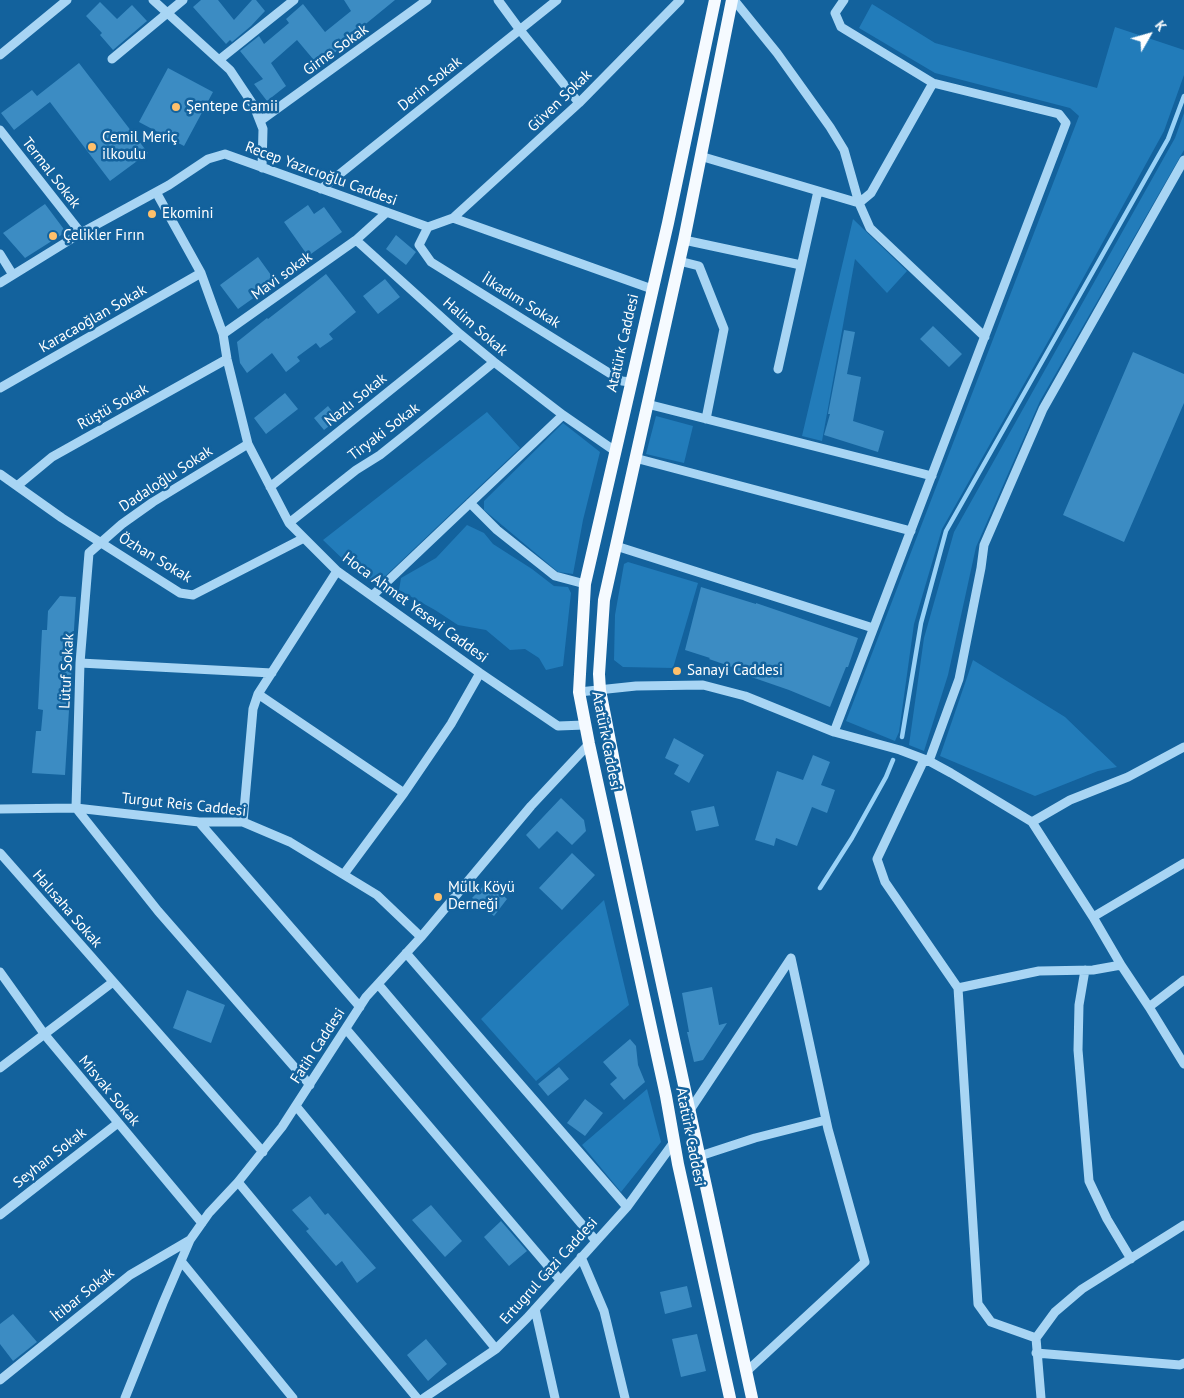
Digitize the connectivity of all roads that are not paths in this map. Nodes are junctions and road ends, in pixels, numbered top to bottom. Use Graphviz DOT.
graph roads {
  1 [pos="67,0"];
  2 [pos="153,0"];
  3 [pos="183,0"];
  4 [pos="294,0"];
  5 [pos="427,0"];
  6 [pos="498,0"];
  7 [pos="557,0"];
  8 [pos="680,0"];
  9 [pos="715,0"];
  10 [pos="733,0"];
  11 [pos="844,0"];
  12 [pos="167,14"];
  13 [pos="520,30"];
  14 [pos="0,55"];
  15 [pos="112,59"];
  16 [pos="219,60"];
  17 [pos="933,83"];
  18 [pos="579,103"];
  19 [pos="260,121"];
  20 [pos="0,130"];
  21 [pos="700,156"];
  22 [pos="1184,160"];
  23 [pos="262,168"];
  24 [pos="321,188"];
  25 [pos="818,191"];
  26 [pos="156,192"];
  27 [pos="859,203"];
  28 [pos="387,212"];
  29 [pos="453,218"];
  30 [pos="428,227"];
  31 [pos="81,234"];
  32 [pos="356,240"];
  33 [pos="684,240"];
  34 [pos="0,254"];
  35 [pos="679,261"];
  36 [pos="801,265"];
  37 [pos="201,274"];
  38 [pos="13,275"];
  39 [pos="0,283"];
  40 [pos="652,289"];
  41 [pos="224,334"];
  42 [pos="460,334"];
  43 [pos="985,337"];
  44 [pos="227,359"];
  45 [pos="494,362"];
  46 [pos="778,369"];
  47 [pos="631,382"];
  48 [pos="0,388"];
  49 [pos="647,404"];
  50 [pos="563,415"];
  51 [pos="706,419"];
  52 [pos="248,444"];
  53 [pos="615,451"];
  54 [pos="635,458"];
  55 [pos="0,474"];
  56 [pos="932,476"];
  57 [pos="17,486"];
  58 [pos="270,488"];
  59 [pos="470,503"];
  60 [pos="290,523"];
  61 [pos="911,531"];
  62 [pos="304,538"];
  63 [pos="101,542"];
  64 [pos="616,546"];
  65 [pos="338,571"];
  66 [pos="585,584"];
  67 [pos="372,596"];
  68 [pos="873,628"];
  69 [pos="80,663"];
  70 [pos="272,673"];
  71 [pos="480,673"];
  72 [pos="600,690"];
  73 [pos="579,692"];
  74 [pos="258,694"];
  75 [pos="585,725"];
  76 [pos="834,732"];
  77 [pos="589,744"];
  78 [pos="1184,747"];
  79 [pos="928,761"];
  80 [pos="404,793"];
  81 [pos="76,808"];
  82 [pos="0,809"];
  83 [pos="199,822"];
  84 [pos="243,822"];
  85 [pos="1032,822"];
  86 [pos="0,853"];
  87 [pos="1184,864"];
  88 [pos="344,874"];
  89 [pos="1093,917"];
  90 [pos="421,937"];
  91 [pos="406,953"];
  92 [pos="1121,965"];
  93 [pos="1086,970"];
  94 [pos="0,972"];
  95 [pos="1184,980"];
  96 [pos="113,982"];
  97 [pos="378,984"];
  98 [pos="958,988"];
  99 [pos="360,1006"];
  100 [pos="1149,1007"];
  101 [pos="346,1029"];
  102 [pos="45,1035"];
  103 [pos="1184,1064"];
  104 [pos="0,1068"];
  105 [pos="310,1085"];
  106 [pos="296,1106"];
  107 [pos="690,1110"];
  108 [pos="826,1120"];
  109 [pos="118,1123"];
  110 [pos="674,1142"];
  111 [pos="263,1152"];
  112 [pos="700,1156"];
  113 [pos="238,1182"];
  114 [pos="627,1207"];
  115 [pos="0,1215"];
  116 [pos="202,1224"];
  117 [pos="1184,1225"];
  118 [pos="190,1240"];
  119 [pos="596,1241"];
  120 [pos="581,1257"];
  121 [pos="1131,1259"];
  122 [pos="181,1261"];
  123 [pos="560,1280"];
  124 [pos="535,1309"];
  125 [pos="1036,1338"];
  126 [pos="496,1349"];
  127 [pos="1036,1352"];
  128 [pos="1184,1363"];
  129 [pos="747,1371"];
  130 [pos="0,1380"];
  131 [pos="125,1398"];
  132 [pos="294,1398"];
  133 [pos="417,1398"];
  134 [pos="424,1398"];
  135 [pos="555,1398"];
  136 [pos="625,1398"];
  137 [pos="730,1398"];
  138 [pos="752,1398"];
  139 [pos="1041,1398"];
  1 -- 14 [label="street"];
  2 -- 12 [label="street"];
  3 -- 12 [label="street"];
  4 -- 16 [label="street"];
  5 -- 19 [label="street, Girne Sokak"];
  6 -- 13 [label="street"];
  7 -- 13 [label="street, Derin Sokak"];
  8 -- 18 [label="street, Güven Sokak"];
  9 -- 40 [label="main road, Atatürk Caddesi"];
  10 -- 21 [label="main road"];
  10 -- 27 [label="street"];
  11 -- 17 [label="street"];
  12 -- 15 [label="street"];
  12 -- 16 [label="street"];
  13 -- 18 [label="street"];
  13 -- 24 [label="street, Derin Sokak"];
  16 -- 19 [label="street"];
  17 -- 27 [label="street"];
  17 -- 43 [label="street"];
  18 -- 29 [label="street, Güven Sokak"];
  19 -- 23 [label="street"];
  20 -- 31 [label="street, Termal Sokak"];
  21 -- 25 [label="street"];
  21 -- 33 [label="main road"];
  22 -- 79 [label="street"];
  23 -- 24 [label="street, Recep Yazıcıoğlu Caddesi"];
  23 -- 26 [label="street, Recep Yazıcıoğlu Caddesi"];
  24 -- 28 [label="street, Recep Yazıcıoğlu Caddesi"];
  25 -- 27 [label="street"];
  25 -- 36 [label="street"];
  26 -- 31 [label="street, Recep Yazıcıoğlu Caddesi"];
  26 -- 37 [label="street, Hoca Ahmet Yesevi Caddesi"];
  27 -- 43 [label="street"];
  28 -- 30 [label="street, Recep Yazıcıoğlu Caddesi"];
  28 -- 32 [label="street"];
  29 -- 30 [label="street"];
  29 -- 40 [label="street"];
  30 -- 47 [label="street, İlkadım Sokak"];
  31 -- 38 [label="street, Recep Yazıcıoğlu Caddesi"];
  32 -- 41 [label="street, Mavi sokak"];
  32 -- 42 [label="street, Halim Sokak"];
  33 -- 35 [label="main road"];
  33 -- 36 [label="street"];
  34 -- 38 [label="street"];
  35 -- 49 [label="main road"];
  35 -- 51 [label="street"];
  36 -- 46 [label="street"];
  37 -- 41 [label="street, Hoca Ahmet Yesevi Caddesi"];
  37 -- 48 [label="street, Karacaoğlan Sokak"];
  38 -- 39 [label="street, Recep Yazıcıoğlu Caddesi"];
  40 -- 47 [label="main road, Atatürk Caddesi"];
  41 -- 44 [label="street, Hoca Ahmet Yesevi Caddesi"];
  42 -- 45 [label="street, Halim Sokak"];
  42 -- 58 [label="street, Nazlı Sokak"];
  43 -- 56 [label="street"];
  44 -- 52 [label="street, Hoca Ahmet Yesevi Caddesi"];
  44 -- 57 [label="street, Rüştü Sokak"];
  45 -- 50 [label="street, Halim Sokak"];
  45 -- 60 [label="street, Tiryaki Sokak"];
  47 -- 53 [label="main road, Atatürk Caddesi"];
  49 -- 51 [label="street"];
  49 -- 54 [label="main road"];
  50 -- 53 [label="street, Halim Sokak"];
  50 -- 59 [label="street"];
  51 -- 56 [label="street"];
  52 -- 58 [label="street, Hoca Ahmet Yesevi Caddesi"];
  52 -- 63 [label="street, Dadaloğlu Sokak"];
  53 -- 66 [label="main road, Atatürk Caddesi"];
  54 -- 61 [label="street"];
  54 -- 64 [label="main road"];
  55 -- 57 [label="street, Özhan Sokak"];
  56 -- 61 [label="street"];
  57 -- 63 [label="street, Özhan Sokak"];
  58 -- 60 [label="street, Hoca Ahmet Yesevi Caddesi"];
  59 -- 66 [label="street"];
  59 -- 67 [label="street"];
  60 -- 62 [label="street, Hoca Ahmet Yesevi Caddesi"];
  61 -- 68 [label="street"];
  62 -- 63 [label="street, Özhan Sokak"];
  62 -- 65 [label="street, Hoca Ahmet Yesevi Caddesi"];
  63 -- 69 [label="street, Lütuf Sokak"];
  64 -- 68 [label="street"];
  64 -- 72 [label="main road"];
  65 -- 67 [label="street, Hoca Ahmet Yesevi Caddesi"];
  65 -- 70 [label="street"];
  66 -- 73 [label="main road, Atatürk Caddesi"];
  67 -- 71 [label="street, Hoca Ahmet Yesevi Caddesi"];
  68 -- 76 [label="street"];
  69 -- 70 [label="street"];
  69 -- 81 [label="street, Lütuf Sokak"];
  70 -- 74 [label="street"];
  71 -- 75 [label="street, Hoca Ahmet Yesevi Caddesi"];
  71 -- 80 [label="street"];
  72 -- 73 [label="street"];
  72 -- 76 [label="street"];
  72 -- 107 [label="main road"];
  73 -- 75 [label="main road, Atatürk Caddesi"];
  74 -- 80 [label="street"];
  74 -- 84 [label="street"];
  75 -- 77 [label="main road, Atatürk Caddesi"];
  76 -- 79 [label="street"];
  77 -- 90 [label="street, Fatih Caddesi"];
  77 -- 110 [label="main road, Atatürk Caddesi"];
  78 -- 85 [label="street"];
  79 -- 85 [label="street"];
  79 -- 98 [label="street"];
  80 -- 88 [label="street"];
  81 -- 82 [label="street, Turgut Reis Caddesi"];
  81 -- 83 [label="street, Turgut Reis Caddesi"];
  81 -- 105 [label="street"];
  83 -- 84 [label="street, Turgut Reis Caddesi"];
  83 -- 99 [label="street"];
  84 -- 88 [label="street, Turgut Reis Caddesi"];
  85 -- 89 [label="street"];
  86 -- 96 [label="street, Halısaha Sokak"];
  87 -- 89 [label="street"];
  88 -- 90 [label="street, Turgut Reis Caddesi"];
  89 -- 92 [label="street"];
  90 -- 91 [label="street, Fatih Caddesi"];
  91 -- 97 [label="street, Fatih Caddesi"];
  91 -- 114 [label="street"];
  92 -- 93 [label="street"];
  92 -- 100 [label="street"];
  93 -- 98 [label="street"];
  93 -- 121 [label="street"];
  94 -- 102 [label="street, Misvak Sokak"];
  95 -- 100 [label="street"];
  96 -- 102 [label="street"];
  96 -- 111 [label="street, Halısaha Sokak"];
  97 -- 99 [label="street, Fatih Caddesi"];
  97 -- 119 [label="street"];
  98 -- 125 [label="street"];
  99 -- 101 [label="street, Fatih Caddesi"];
  100 -- 103 [label="street"];
  101 -- 105 [label="street, Fatih Caddesi"];
  101 -- 123 [label="street"];
  102 -- 104 [label="street"];
  102 -- 109 [label="street, Misvak Sokak"];
  105 -- 106 [label="street, Fatih Caddesi"];
  106 -- 111 [label="street, Fatih Caddesi"];
  106 -- 126 [label="street"];
  107 -- 108 [label="street"];
  107 -- 112 [label="main road"];
  108 -- 112 [label="street"];
  108 -- 129 [label="street"];
  109 -- 115 [label="street, Seyhan Sokak"];
  109 -- 116 [label="street, Misvak Sokak"];
  110 -- 114 [label="street, Ertugrul Gazi Caddesi"];
  110 -- 137 [label="main road, Atatürk Caddesi"];
  111 -- 113 [label="street, Fatih Caddesi"];
  112 -- 129 [label="main road"];
  113 -- 116 [label="street, Fatih Caddesi"];
  113 -- 133 [label="street"];
  114 -- 119 [label="street, Ertugrul Gazi Caddesi"];
  116 -- 118 [label="street, Fatih Caddesi"];
  117 -- 121 [label="street"];
  118 -- 122 [label="street, Fatih Caddesi"];
  118 -- 130 [label="street, İtibar Sokak"];
  119 -- 120 [label="street, Ertugrul Gazi Caddesi"];
  120 -- 123 [label="street, Ertugrul Gazi Caddesi"];
  120 -- 136 [label="street"];
  121 -- 125 [label="street"];
  122 -- 131 [label="street, Fatih Caddesi"];
  122 -- 132 [label="street"];
  123 -- 124 [label="street, Ertugrul Gazi Caddesi"];
  124 -- 126 [label="street, Ertugrul Gazi Caddesi"];
  124 -- 135 [label="street"];
  125 -- 127 [label="street"];
  126 -- 134 [label="street, Ertugrul Gazi Caddesi"];
  127 -- 128 [label="street"];
  127 -- 139 [label="street"];
  129 -- 138 [label="main road"];
}
